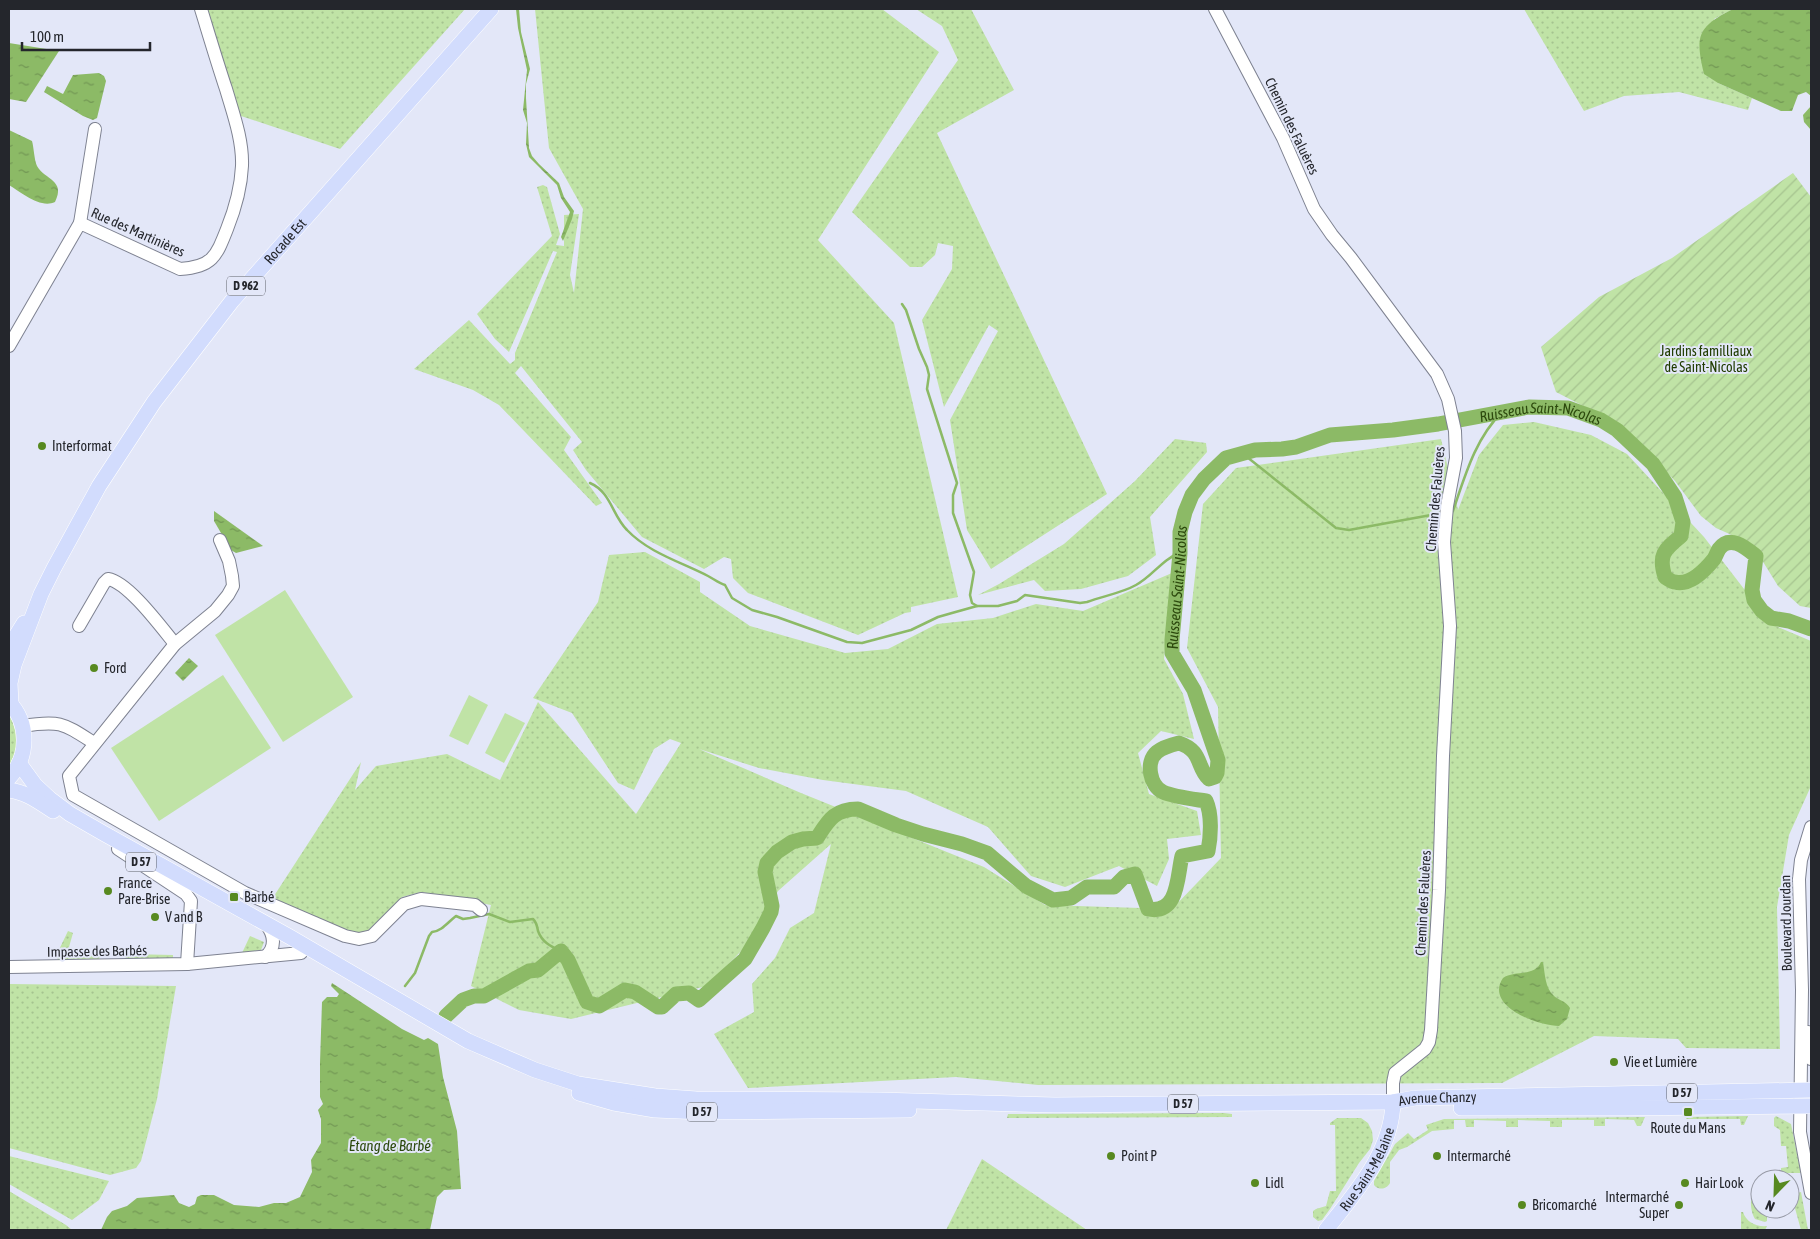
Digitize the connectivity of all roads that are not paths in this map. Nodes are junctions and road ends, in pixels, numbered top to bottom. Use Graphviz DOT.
graph roads {
  1 [pos="201,9"];
  2 [pos="491,9"];
  3 [pos="1214,9"];
  4 [pos="96,129"];
  5 [pos="80,223"];
  6 [pos="9,346"];
  7 [pos="220,540"];
  8 [pos="42,594"];
  9 [pos="79,626"];
  10 [pos="175,644"];
  11 [pos="9,646"];
  12 [pos="10,703"];
  13 [pos="22,726"];
  14 [pos="94,743"];
  15 [pos="19,763"];
  16 [pos="9,778"];
  17 [pos="9,790"];
  18 [pos="1811,827"];
  19 [pos="118,849"];
  20 [pos="482,910"];
  21 [pos="269,931"];
  22 [pos="301,953"];
  23 [pos="265,957"];
  24 [pos="1806,958"];
  25 [pos="187,964"];
  26 [pos="9,967"];
  27 [pos="1802,990"];
  28 [pos="1811,1059"];
  29 [pos="1806,1090"];
  30 [pos="1393,1102"];
  31 [pos="1055,1105"];
  32 [pos="1806,1106"];
  33 [pos="1811,1193"];
  34 [pos="1326,1230"];
  1 -- 5 [label="street, Rue des Martinières"];
  2 -- 8 [label="main road, Rocade Est / D 962"];
  3 -- 30 [label="street, Chemin des Faluères"];
  4 -- 5 [label="street"];
  5 -- 6 [label="street, Rue des Martinières"];
  7 -- 10 [label="street"];
  8 -- 11 [label="main road, D 962"];
  8 -- 12 [label="main road, D 962"];
  9 -- 10 [label="street"];
  10 -- 14 [label="street"];
  12 -- 13 [label="main road"];
  13 -- 14 [label="street"];
  13 -- 15 [label="main road"];
  14 -- 20 [label="street"];
  15 -- 16 [label="main road"];
  15 -- 21 [label="main road, D 57"];
  17 -- 19 [label="main road, D 57"];
  18 -- 24 [label="street, Boulevard Jourdan"];
  19 -- 21 [label="main road, D 57"];
  19 -- 25 [label="street"];
  21 -- 22 [label="main road, D 57"];
  21 -- 23 [label="street"];
  21 -- 31 [label="main road, D 57"];
  22 -- 23 [label="street, Impasse des Barbés"];
  22 -- 31 [label="main road, D 57"];
  23 -- 25 [label="street, Impasse des Barbés"];
  24 -- 27 [label="street, Boulevard Jourdan"];
  25 -- 26 [label="street, Impasse des Barbés"];
  27 -- 28 [label="street, Boulevard Jourdan"];
  27 -- 29 [label="street, Boulevard Jourdan"];
  29 -- 30 [label="main road, Avenue Chanzy / D 57"];
  29 -- 32 [label="street, Boulevard Jourdan"];
  30 -- 31 [label="main road, D 57"];
  30 -- 32 [label="main road, Avenue Chanzy / D 57"];
  30 -- 34 [label="main road, Rue Saint-Melaine"];
  32 -- 33 [label="street, Boulevard Jourdan"];
}
